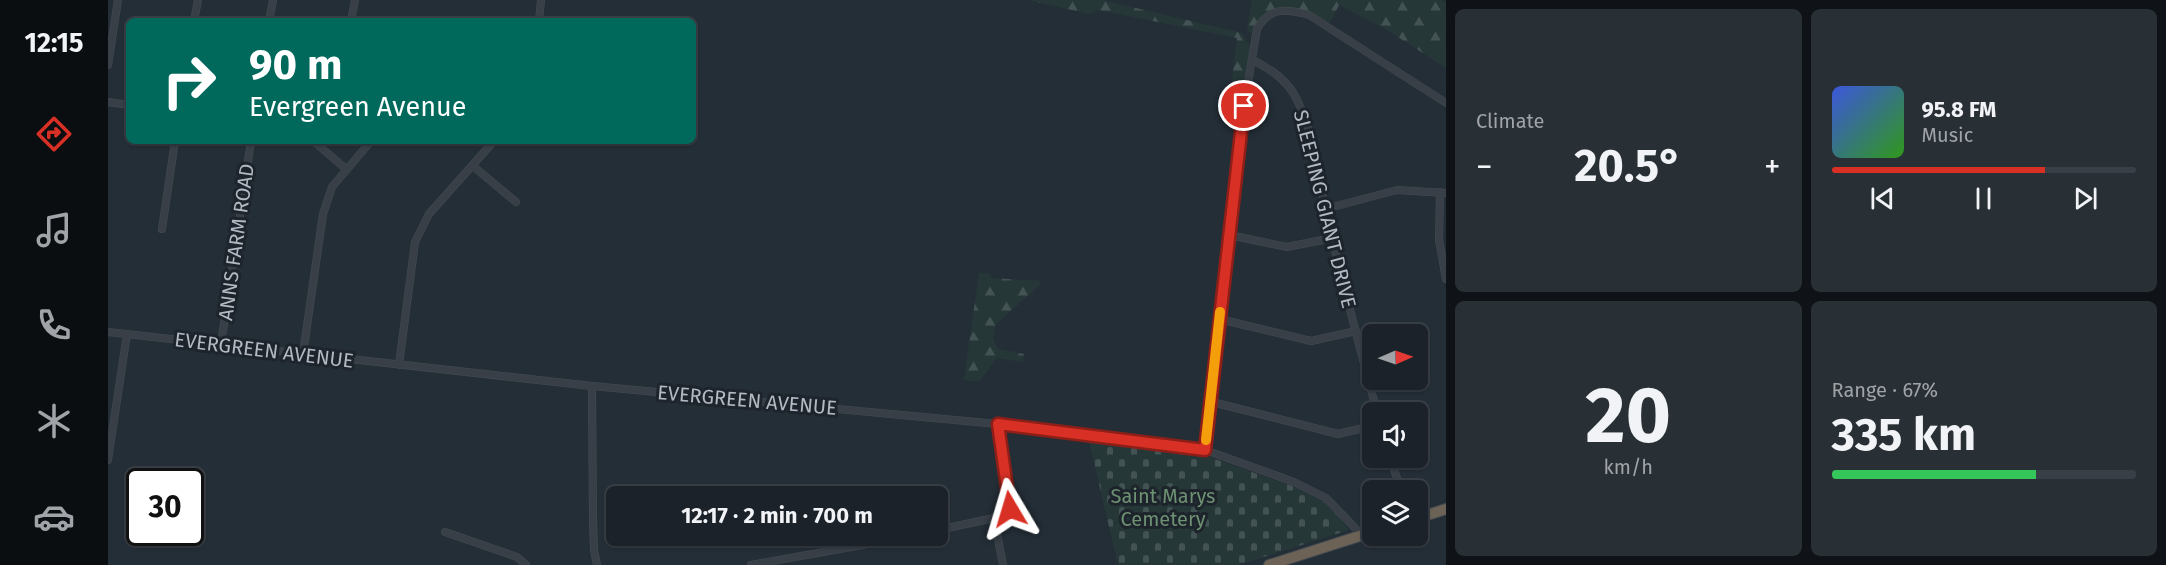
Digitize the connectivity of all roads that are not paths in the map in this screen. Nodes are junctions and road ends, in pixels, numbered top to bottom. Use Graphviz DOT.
graph roads {
  1 [pos="118,0"];
  2 [pos="198,0"];
  3 [pos="273,0"];
  4 [pos="355,0"];
  5 [pos="541,0"];
  6 [pos="195,18"];
  7 [pos="270,18"];
  8 [pos="352,18"];
  9 [pos="539,18"];
  10 [pos="1252,60"];
  11 [pos="108,64"];
  12 [pos="108,102"];
  13 [pos="1446,103"];
  14 [pos="126,105"];
  15 [pos="175,144"];
  16 [pos="251,144"];
  17 [pos="317,144"];
  18 [pos="368,144"];
  19 [pos="491,144"];
  20 [pos="473,166"];
  21 [pos="346,169"];
  22 [pos="1443,192"];
  23 [pos="516,202"];
  24 [pos="1325,209"];
  25 [pos="162,229"];
  26 [pos="1228,236"];
  27 [pos="1333,238"];
  28 [pos="1446,279"];
  29 [pos="1219,319"];
  30 [pos="1356,331"];
  31 [pos="108,332"];
  32 [pos="128,334"];
  33 [pos="221,344"];
  34 [pos="303,354"];
  35 [pos="399,365"];
  36 [pos="592,386"];
  37 [pos="1212,402"];
  38 [pos="1374,402"];
  39 [pos="998,424"];
  40 [pos="1362,428"];
  41 [pos="1205,450"];
  42 [pos="108,460"];
  43 [pos="1446,509"];
  44 [pos="1428,515"];
  45 [pos="994,518"];
  46 [pos="948,528"];
  47 [pos="1362,530"];
  48 [pos="445,532"];
  49 [pos="1362,536"];
  50 [pos="856,546"];
  51 [pos="526,565"];
  52 [pos="597,565"];
  53 [pos="751,565"];
  54 [pos="1003,565"];
  55 [pos="1269,565"];
  1 -- 11 [label="street"];
  2 -- 6 [label="street"];
  3 -- 7 [label="street"];
  4 -- 8 [label="street"];
  5 -- 9 [label="street"];
  10 -- 13 [label="street"];
  10 -- 24 [label="street, SLEEPING GIANT DRIVE"];
  10 -- 26 [label="street"];
  12 -- 14 [label="street"];
  15 -- 25 [label="street"];
  16 -- 33 [label="street, ANNS FARM ROAD"];
  17 -- 21 [label="street"];
  18 -- 21 [label="street"];
  19 -- 20 [label="street"];
  20 -- 23 [label="street"];
  20 -- 35 [label="street"];
  21 -- 34 [label="street"];
  22 -- 24 [label="street"];
  22 -- 28 [label="street"];
  24 -- 27 [label="street, SLEEPING GIANT DRIVE"];
  26 -- 27 [label="street"];
  26 -- 29 [label="street"];
  27 -- 30 [label="street, SLEEPING GIANT DRIVE"];
  29 -- 30 [label="street"];
  29 -- 37 [label="street"];
  30 -- 38 [label="street, SLEEPING GIANT DRIVE"];
  31 -- 32 [label="street, EVERGREEN AVENUE"];
  32 -- 33 [label="street, EVERGREEN AVENUE"];
  32 -- 42 [label="street"];
  33 -- 34 [label="street, EVERGREEN AVENUE"];
  34 -- 35 [label="street, EVERGREEN AVENUE"];
  35 -- 36 [label="street, EVERGREEN AVENUE"];
  36 -- 39 [label="street, EVERGREEN AVENUE"];
  36 -- 52 [label="street"];
  37 -- 40 [label="street"];
  37 -- 41 [label="street"];
  39 -- 41 [label="street, EVERGREEN AVENUE"];
  39 -- 45 [label="street"];
  41 -- 47 [label="street, EVERGREEN AVENUE"];
  43 -- 44 [label="highway"];
  45 -- 46 [label="street"];
  45 -- 54 [label="street"];
  48 -- 51 [label="street"];
  49 -- 55 [label="highway"];
  50 -- 53 [label="street"];
}
